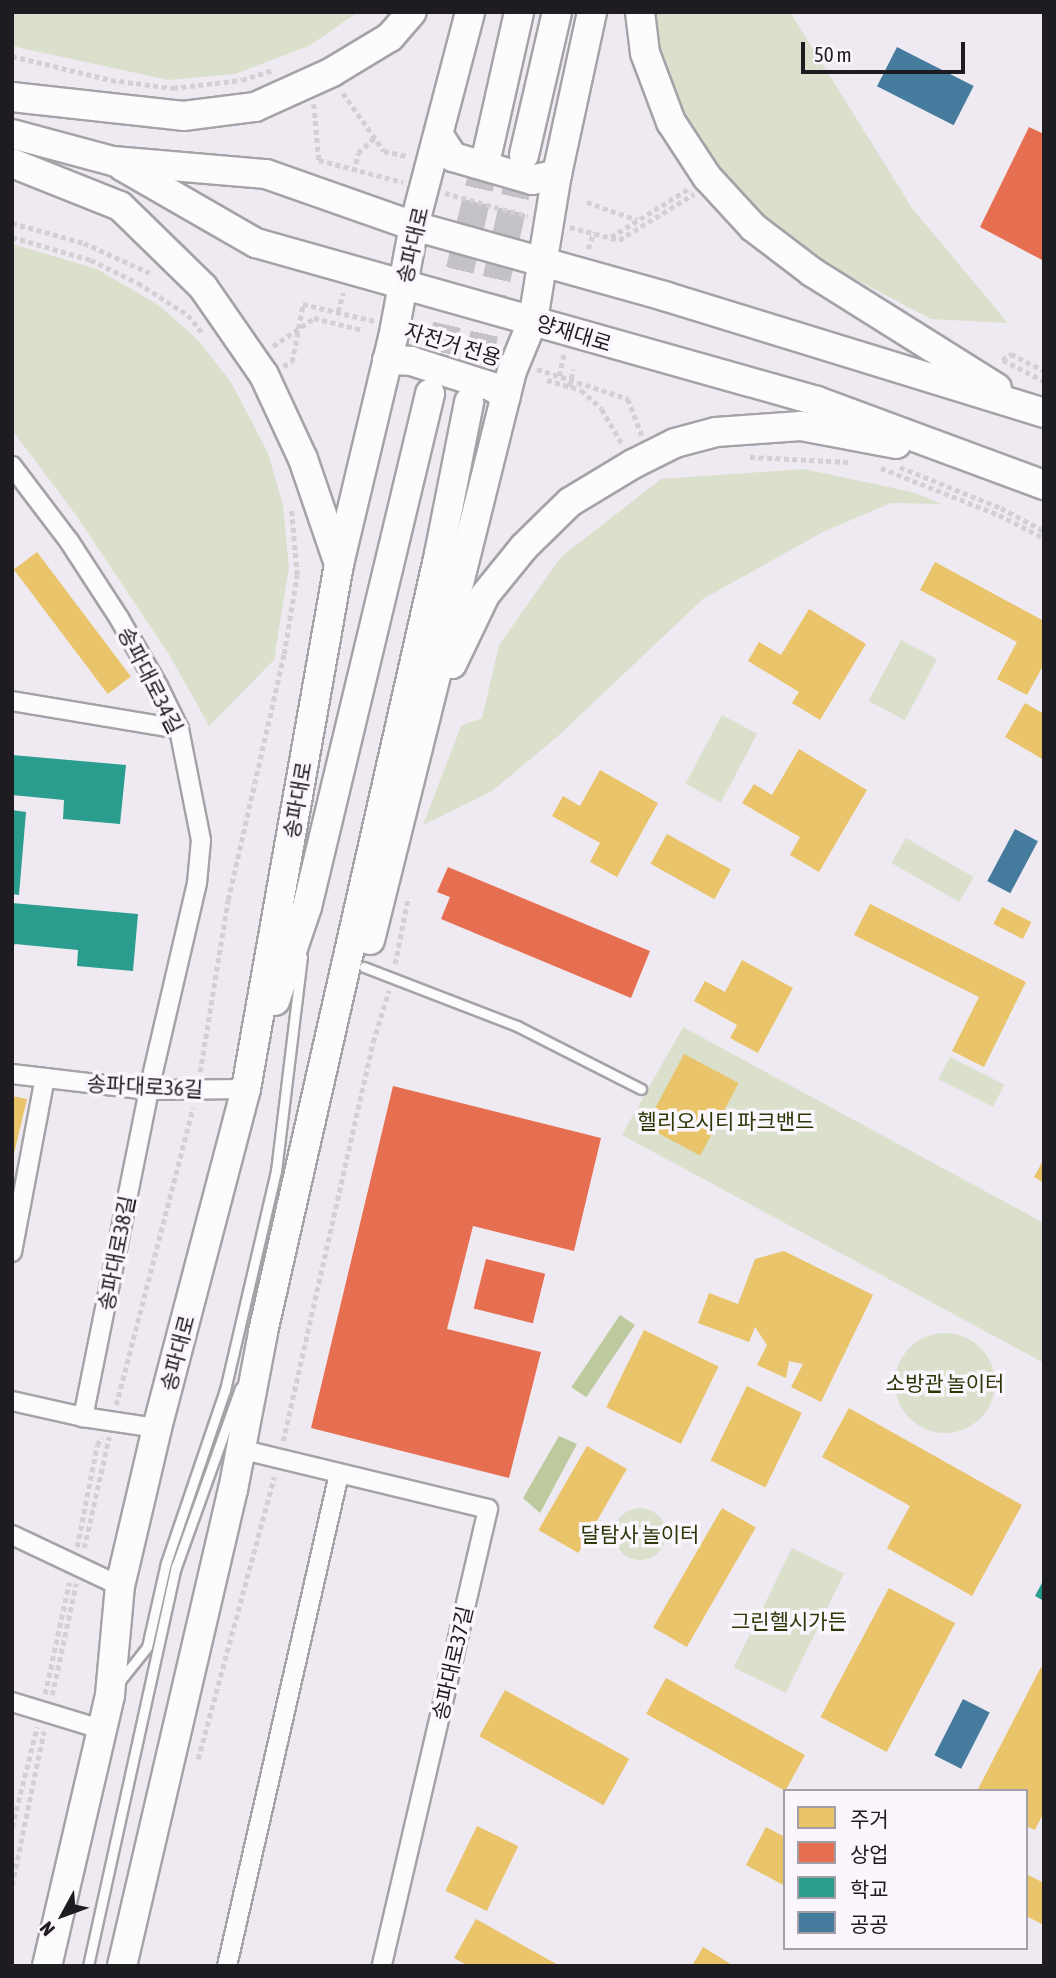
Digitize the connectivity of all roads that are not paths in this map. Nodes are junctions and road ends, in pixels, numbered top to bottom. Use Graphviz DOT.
graph roads {
  1 [pos="412,12"];
  2 [pos="470,12"];
  3 [pos="519,12"];
  4 [pos="557,12"];
  5 [pos="592,12"];
  6 [pos="640,12"];
  7 [pos="12,97"];
  8 [pos="12,134"];
  9 [pos="440,137"];
  10 [pos="488,150"];
  11 [pos="524,155"];
  12 [pos="113,162"];
  13 [pos="12,163"];
  14 [pos="557,174"];
  15 [pos="414,226"];
  16 [pos="541,264"];
  17 [pos="402,284"];
  18 [pos="533,320"];
  19 [pos="387,360"];
  20 [pos="430,394"];
  21 [pos="506,397"];
  22 [pos="469,402"];
  23 [pos="1038,411"];
  24 [pos="981,460"];
  25 [pos="12,466"];
  26 [pos="1044,485"];
  27 [pos="339,564"];
  28 [pos="12,701"];
  29 [pos="427,715"];
  30 [pos="179,729"];
  31 [pos="307,907"];
  32 [pos="364,967"];
  33 [pos="333,1022"];
  34 [pos="12,1074"];
  35 [pos="45,1078"];
  36 [pos="246,1089"];
  37 [pos="641,1089"];
  38 [pos="149,1090"];
  39 [pos="12,1252"];
  40 [pos="263,1332"];
  41 [pos="12,1401"];
  42 [pos="83,1417"];
  43 [pos="157,1428"];
  44 [pos="240,1449"];
  45 [pos="339,1474"];
  46 [pos="12,1535"];
  47 [pos="120,1586"];
  48 [pos="110,1695"];
  49 [pos="12,1702"];
  50 [pos="101,1729"];
  51 [pos="47,1966"];
  52 [pos="88,1966"];
  53 [pos="122,1966"];
  54 [pos="227,1966"];
  55 [pos="382,1966"];
  1 -- 7 [label="main road"];
  2 -- 9 [label="main road, 송파대로"];
  3 -- 10 [label="main road"];
  4 -- 11 [label="main road"];
  5 -- 14 [label="main road"];
  6 -- 23 [label="main road"];
  8 -- 12 [label="main road, 양재대로"];
  9 -- 14 [label="main road"];
  9 -- 15 [label="main road, 송파대로"];
  12 -- 15 [label="main road, 양재대로"];
  12 -- 17 [label="main road, 양재대로"];
  13 -- 27 [label="main road"];
  14 -- 16 [label="main road"];
  15 -- 16 [label="main road, 양재대로"];
  15 -- 17 [label="main road, 송파대로"];
  16 -- 18 [label="main road"];
  16 -- 23 [label="main road, 양재대로"];
  17 -- 18 [label="main road, 양재대로"];
  17 -- 19 [label="main road, 송파대로"];
  18 -- 21 [label="main road"];
  18 -- 24 [label="main road, 양재대로"];
  19 -- 21 [label="main road"];
  19 -- 27 [label="main road, 송파대로"];
  20 -- 31 [label="main road"];
  21 -- 29 [label="main road"];
  22 -- 33 [label="main road"];
  24 -- 26 [label="main road, 양재대로"];
  24 -- 29 [label="main road"];
  25 -- 30 [label="street, 송파대로34길"];
  27 -- 36 [label="main road, 송파대로"];
  28 -- 30 [label="street"];
  29 -- 32 [label="main road"];
  30 -- 38 [label="street, 송파대로34길"];
  31 -- 36 [label="main road"];
  31 -- 48 [label="lane"];
  32 -- 33 [label="main road"];
  32 -- 37 [label="lane"];
  33 -- 40 [label="main road"];
  34 -- 35 [label="street, 송파대로36길"];
  35 -- 38 [label="street, 송파대로36길"];
  35 -- 39 [label="street"];
  36 -- 38 [label="street, 송파대로36길"];
  36 -- 43 [label="main road, 송파대로"];
  38 -- 42 [label="street, 송파대로38길"];
  40 -- 44 [label="main road"];
  40 -- 52 [label="lane"];
  41 -- 42 [label="street"];
  42 -- 43 [label="street"];
  43 -- 47 [label="main road, 송파대로"];
  44 -- 45 [label="street, 송파대로37길"];
  44 -- 53 [label="main road"];
  45 -- 54 [label="street"];
  45 -- 55 [label="street, 송파대로37길"];
  46 -- 47 [label="street"];
  47 -- 48 [label="main road, 송파대로"];
  48 -- 50 [label="main road, 송파대로"];
  49 -- 50 [label="street"];
  50 -- 51 [label="main road, 송파대로"];
}
